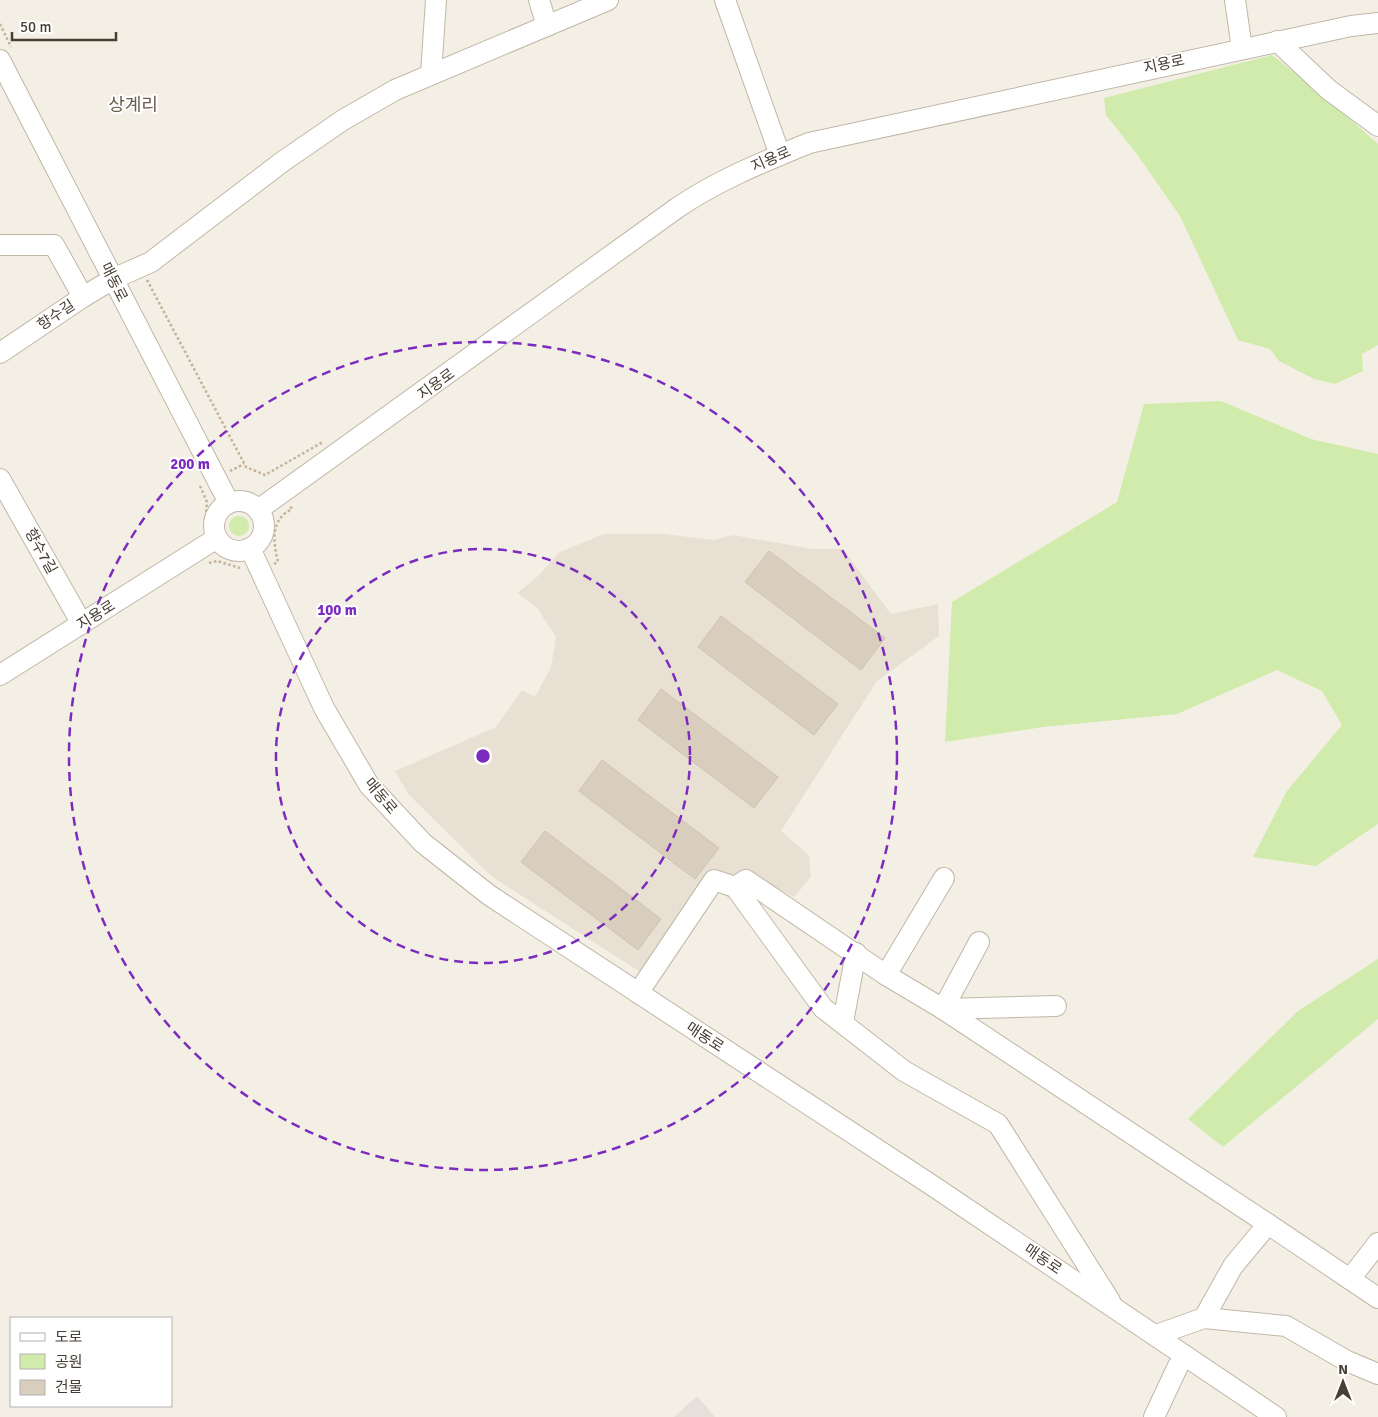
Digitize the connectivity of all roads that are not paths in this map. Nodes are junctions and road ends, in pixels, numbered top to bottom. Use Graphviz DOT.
graph roads {
  1 [pos="436,0"];
  2 [pos="539,0"];
  3 [pos="608,0"];
  4 [pos="725,0"];
  5 [pos="1235,0"];
  6 [pos="1378,23"];
  7 [pos="547,26"];
  8 [pos="1277,41"];
  9 [pos="1242,49"];
  10 [pos="6,55"];
  11 [pos="430,74"];
  12 [pos="1378,126"];
  13 [pos="780,155"];
  14 [pos="0,245"];
  15 [pos="113,279"];
  16 [pos="82,297"];
  17 [pos="0,353"];
  18 [pos="3,490"];
  19 [pos="229,503"];
  20 [pos="258,510"];
  21 [pos="217,538"];
  22 [pos="250,548"];
  23 [pos="82,624"];
  24 [pos="0,675"];
  25 [pos="944,878"];
  26 [pos="735,887"];
  27 [pos="979,942"];
  28 [pos="856,953"];
  29 [pos="886,975"];
  30 [pos="638,993"];
  31 [pos="1056,1006"];
  32 [pos="943,1009"];
  33 [pos="843,1022"];
  34 [pos="1268,1224"];
  35 [pos="1378,1243"];
  36 [pos="1350,1280"];
  37 [pos="1378,1298"];
  38 [pos="1114,1307"];
  39 [pos="1204,1318"];
  40 [pos="1156,1336"];
  41 [pos="1178,1366"];
  42 [pos="1378,1374"];
  43 [pos="1154,1417"];
  44 [pos="1276,1417"];
  1 -- 11 [label="street"];
  2 -- 7 [label="street"];
  3 -- 7 [label="street, 향수길"];
  4 -- 13 [label="street"];
  5 -- 9 [label="street"];
  6 -- 8 [label="street, 지용로"];
  7 -- 11 [label="street, 향수길"];
  8 -- 9 [label="street, 지용로"];
  8 -- 12 [label="street"];
  9 -- 13 [label="street, 지용로"];
  10 -- 15 [label="street, 매동로"];
  11 -- 15 [label="street, 향수길"];
  13 -- 20 [label="street, 지용로"];
  14 -- 16 [label="street"];
  15 -- 16 [label="street, 향수길"];
  15 -- 19 [label="street, 매동로"];
  16 -- 17 [label="street, 향수길"];
  18 -- 23 [label="street, 향수7길"];
  19 -- 20 [label="street"];
  19 -- 21 [label="street"];
  20 -- 22 [label="street"];
  21 -- 22 [label="street"];
  21 -- 23 [label="street, 지용로"];
  22 -- 30 [label="street, 매동로"];
  23 -- 24 [label="street, 지용로"];
  25 -- 29 [label="street"];
  26 -- 28 [label="street"];
  26 -- 30 [label="street"];
  26 -- 33 [label="street"];
  27 -- 32 [label="street"];
  28 -- 29 [label="street"];
  28 -- 33 [label="street"];
  29 -- 32 [label="street"];
  30 -- 38 [label="street, 매동로"];
  31 -- 32 [label="street"];
  32 -- 34 [label="street"];
  33 -- 38 [label="street"];
  34 -- 36 [label="street"];
  34 -- 39 [label="street"];
  35 -- 36 [label="street"];
  36 -- 37 [label="street"];
  38 -- 40 [label="street, 매동로"];
  39 -- 40 [label="street"];
  39 -- 42 [label="street"];
  40 -- 44 [label="street, 매동로"];
  41 -- 43 [label="street"];
}
